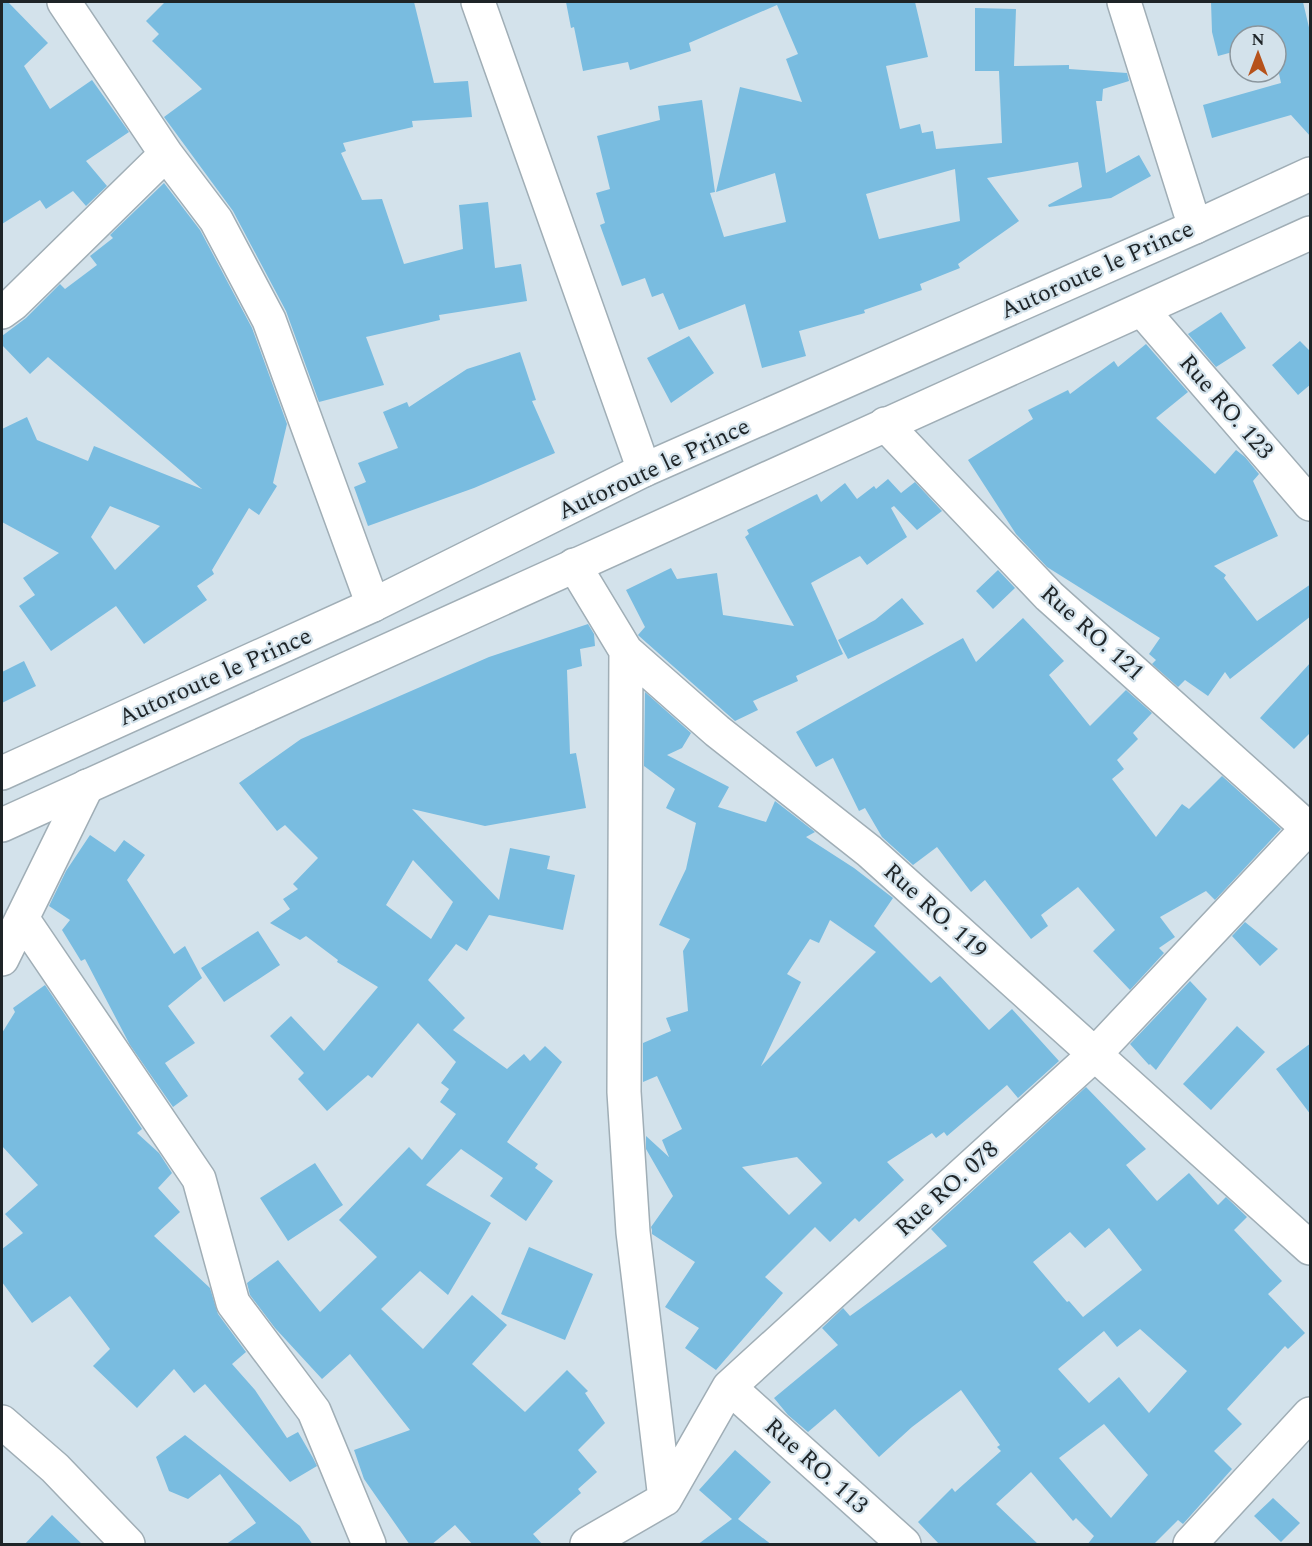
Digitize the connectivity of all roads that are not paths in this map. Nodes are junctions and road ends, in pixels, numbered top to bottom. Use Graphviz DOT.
graph roads {
  1 [pos="64,2"];
  2 [pos="478,2"];
  3 [pos="1124,2"];
  4 [pos="166,154"];
  5 [pos="1311,174"];
  6 [pos="1195,227"];
  7 [pos="1311,233"];
  8 [pos="1142,310"];
  9 [pos="2,312"];
  10 [pos="885,424"];
  11 [pos="644,471"];
  12 [pos="1311,504"];
  13 [pos="574,565"];
  14 [pos="373,605"];
  15 [pos="626,651"];
  16 [pos="2,773"];
  17 [pos="87,786"];
  18 [pos="2,825"];
  19 [pos="1310,828"];
  20 [pos="22,918"];
  21 [pos="2,959"];
  22 [pos="1094,1055"];
  23 [pos="1311,1248"];
  24 [pos="729,1387"];
  25 [pos="1311,1414"];
  26 [pos="2,1422"];
  27 [pos="665,1499"];
  28 [pos="128,1545"];
  29 [pos="369,1545"];
  30 [pos="587,1545"];
  31 [pos="904,1545"];
  32 [pos="1190,1545"];
  1 -- 4 [label="street"];
  2 -- 11 [label="street"];
  3 -- 6 [label="street"];
  4 -- 9 [label="street"];
  4 -- 14 [label="street"];
  5 -- 6 [label="street, Autoroute le Prince"];
  6 -- 11 [label="street, Autoroute le Prince"];
  7 -- 8 [label="street, Autoroute le Prince"];
  8 -- 10 [label="street, Autoroute le Prince"];
  8 -- 12 [label="street, Rue RO. 123"];
  10 -- 13 [label="street, Autoroute le Prince"];
  10 -- 19 [label="street, Rue RO. 121"];
  11 -- 14 [label="street, Autoroute le Prince"];
  13 -- 15 [label="street, Rue RO. 119"];
  13 -- 17 [label="street, Autoroute le Prince"];
  14 -- 16 [label="street, Autoroute le Prince"];
  15 -- 22 [label="street, Rue RO. 119"];
  15 -- 27 [label="street"];
  17 -- 18 [label="street, Autoroute le Prince"];
  17 -- 20 [label="street"];
  19 -- 22 [label="street, Rue RO. 078"];
  20 -- 21 [label="street"];
  20 -- 29 [label="street"];
  22 -- 23 [label="street, Rue RO. 119"];
  22 -- 24 [label="street, Rue RO. 078"];
  24 -- 27 [label="street, Rue RO. 078"];
  24 -- 31 [label="street, Rue RO. 113"];
  25 -- 32 [label="street"];
  26 -- 28 [label="street"];
  27 -- 30 [label="street, Rue RO. 078"];
}
